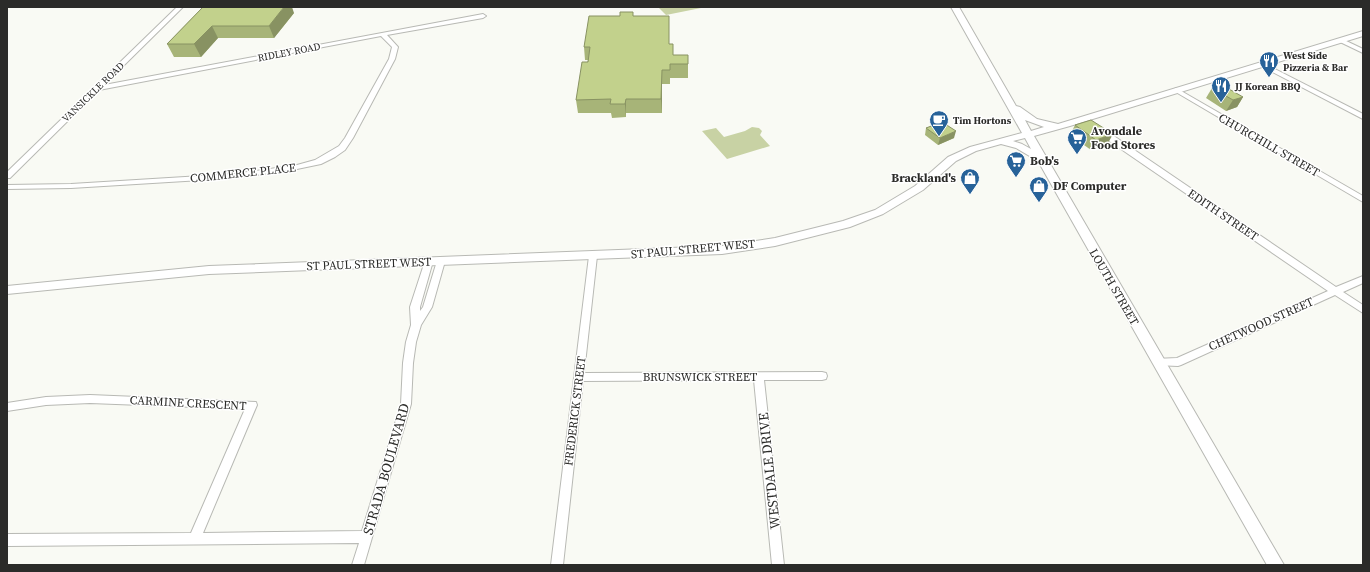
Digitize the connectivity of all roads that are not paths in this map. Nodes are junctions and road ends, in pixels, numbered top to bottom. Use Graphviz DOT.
graph roads {
  1 [pos="180,7"];
  2 [pos="955,7"];
  3 [pos="483,16"];
  4 [pos="1363,33"];
  5 [pos="382,34"];
  6 [pos="1340,40"];
  7 [pos="1363,51"];
  8 [pos="1263,65"];
  9 [pos="95,89"];
  10 [pos="1176,90"];
  11 [pos="1008,100"];
  12 [pos="1363,116"];
  13 [pos="1089,123"];
  14 [pos="1067,124"];
  15 [pos="1028,134"];
  16 [pos="1002,142"];
  17 [pos="1040,159"];
  18 [pos="7,176"];
  19 [pos="7,187"];
  20 [pos="1363,200"];
  21 [pos="593,256"];
  22 [pos="441,261"];
  23 [pos="429,262"];
  24 [pos="1363,279"];
  25 [pos="7,290"];
  26 [pos="1335,292"];
  27 [pos="1363,310"];
  28 [pos="416,325"];
  29 [pos="1158,362"];
  30 [pos="822,376"];
  31 [pos="759,377"];
  32 [pos="579,378"];
  33 [pos="7,407"];
  34 [pos="194,537"];
  35 [pos="367,537"];
  36 [pos="7,540"];
  37 [pos="358,565"];
  38 [pos="557,565"];
  39 [pos="778,565"];
  40 [pos="1276,565"];
  1 -- 9 [label="street, VANSICKLE ROAD"];
  2 -- 11 [label="main road, LOUTH STREET"];
  3 -- 5 [label="street, RIDLEY ROAD"];
  4 -- 6 [label="main road, ST PAUL STREET WEST"];
  5 -- 9 [label="street, RIDLEY ROAD"];
  5 -- 19 [label="street, COMMERCE PLACE"];
  6 -- 7 [label="street"];
  6 -- 8 [label="main road, ST PAUL STREET WEST"];
  8 -- 10 [label="main road, ST PAUL STREET WEST"];
  8 -- 12 [label="street"];
  9 -- 18 [label="street, VANSICKLE ROAD"];
  10 -- 13 [label="main road, ST PAUL STREET WEST"];
  10 -- 20 [label="street, CHURCHILL STREET"];
  11 -- 14 [label="main road"];
  11 -- 15 [label="main road, LOUTH STREET"];
  13 -- 14 [label="main road, ST PAUL STREET WEST"];
  13 -- 26 [label="street, EDITH STREET"];
  14 -- 15 [label="main road, ST PAUL STREET WEST"];
  15 -- 16 [label="main road, ST PAUL STREET WEST"];
  15 -- 17 [label="main road, LOUTH STREET"];
  16 -- 17 [label="main road"];
  16 -- 21 [label="main road, ST PAUL STREET WEST"];
  17 -- 29 [label="main road, LOUTH STREET"];
  21 -- 22 [label="main road, ST PAUL STREET WEST"];
  21 -- 32 [label="street, FREDERICK STREET"];
  22 -- 23 [label="main road, ST PAUL STREET WEST"];
  22 -- 28 [label="street, STRADA BOULEVARD"];
  23 -- 25 [label="main road, ST PAUL STREET WEST"];
  23 -- 28 [label="street, STRADA BOULEVARD"];
  24 -- 26 [label="street, CHETWOOD STREET"];
  26 -- 27 [label="street, EDITH STREET"];
  26 -- 29 [label="street, CHETWOOD STREET"];
  28 -- 35 [label="street, STRADA BOULEVARD"];
  29 -- 40 [label="main road, LOUTH STREET"];
  30 -- 31 [label="street, BRUNSWICK STREET"];
  31 -- 32 [label="street, BRUNSWICK STREET"];
  31 -- 39 [label="street, WESTDALE DRIVE"];
  32 -- 38 [label="street, FREDERICK STREET"];
  33 -- 34 [label="street, CARMINE CRESCENT"];
  34 -- 35 [label="street"];
  34 -- 36 [label="street"];
  35 -- 37 [label="street, STRADA BOULEVARD"];
}
